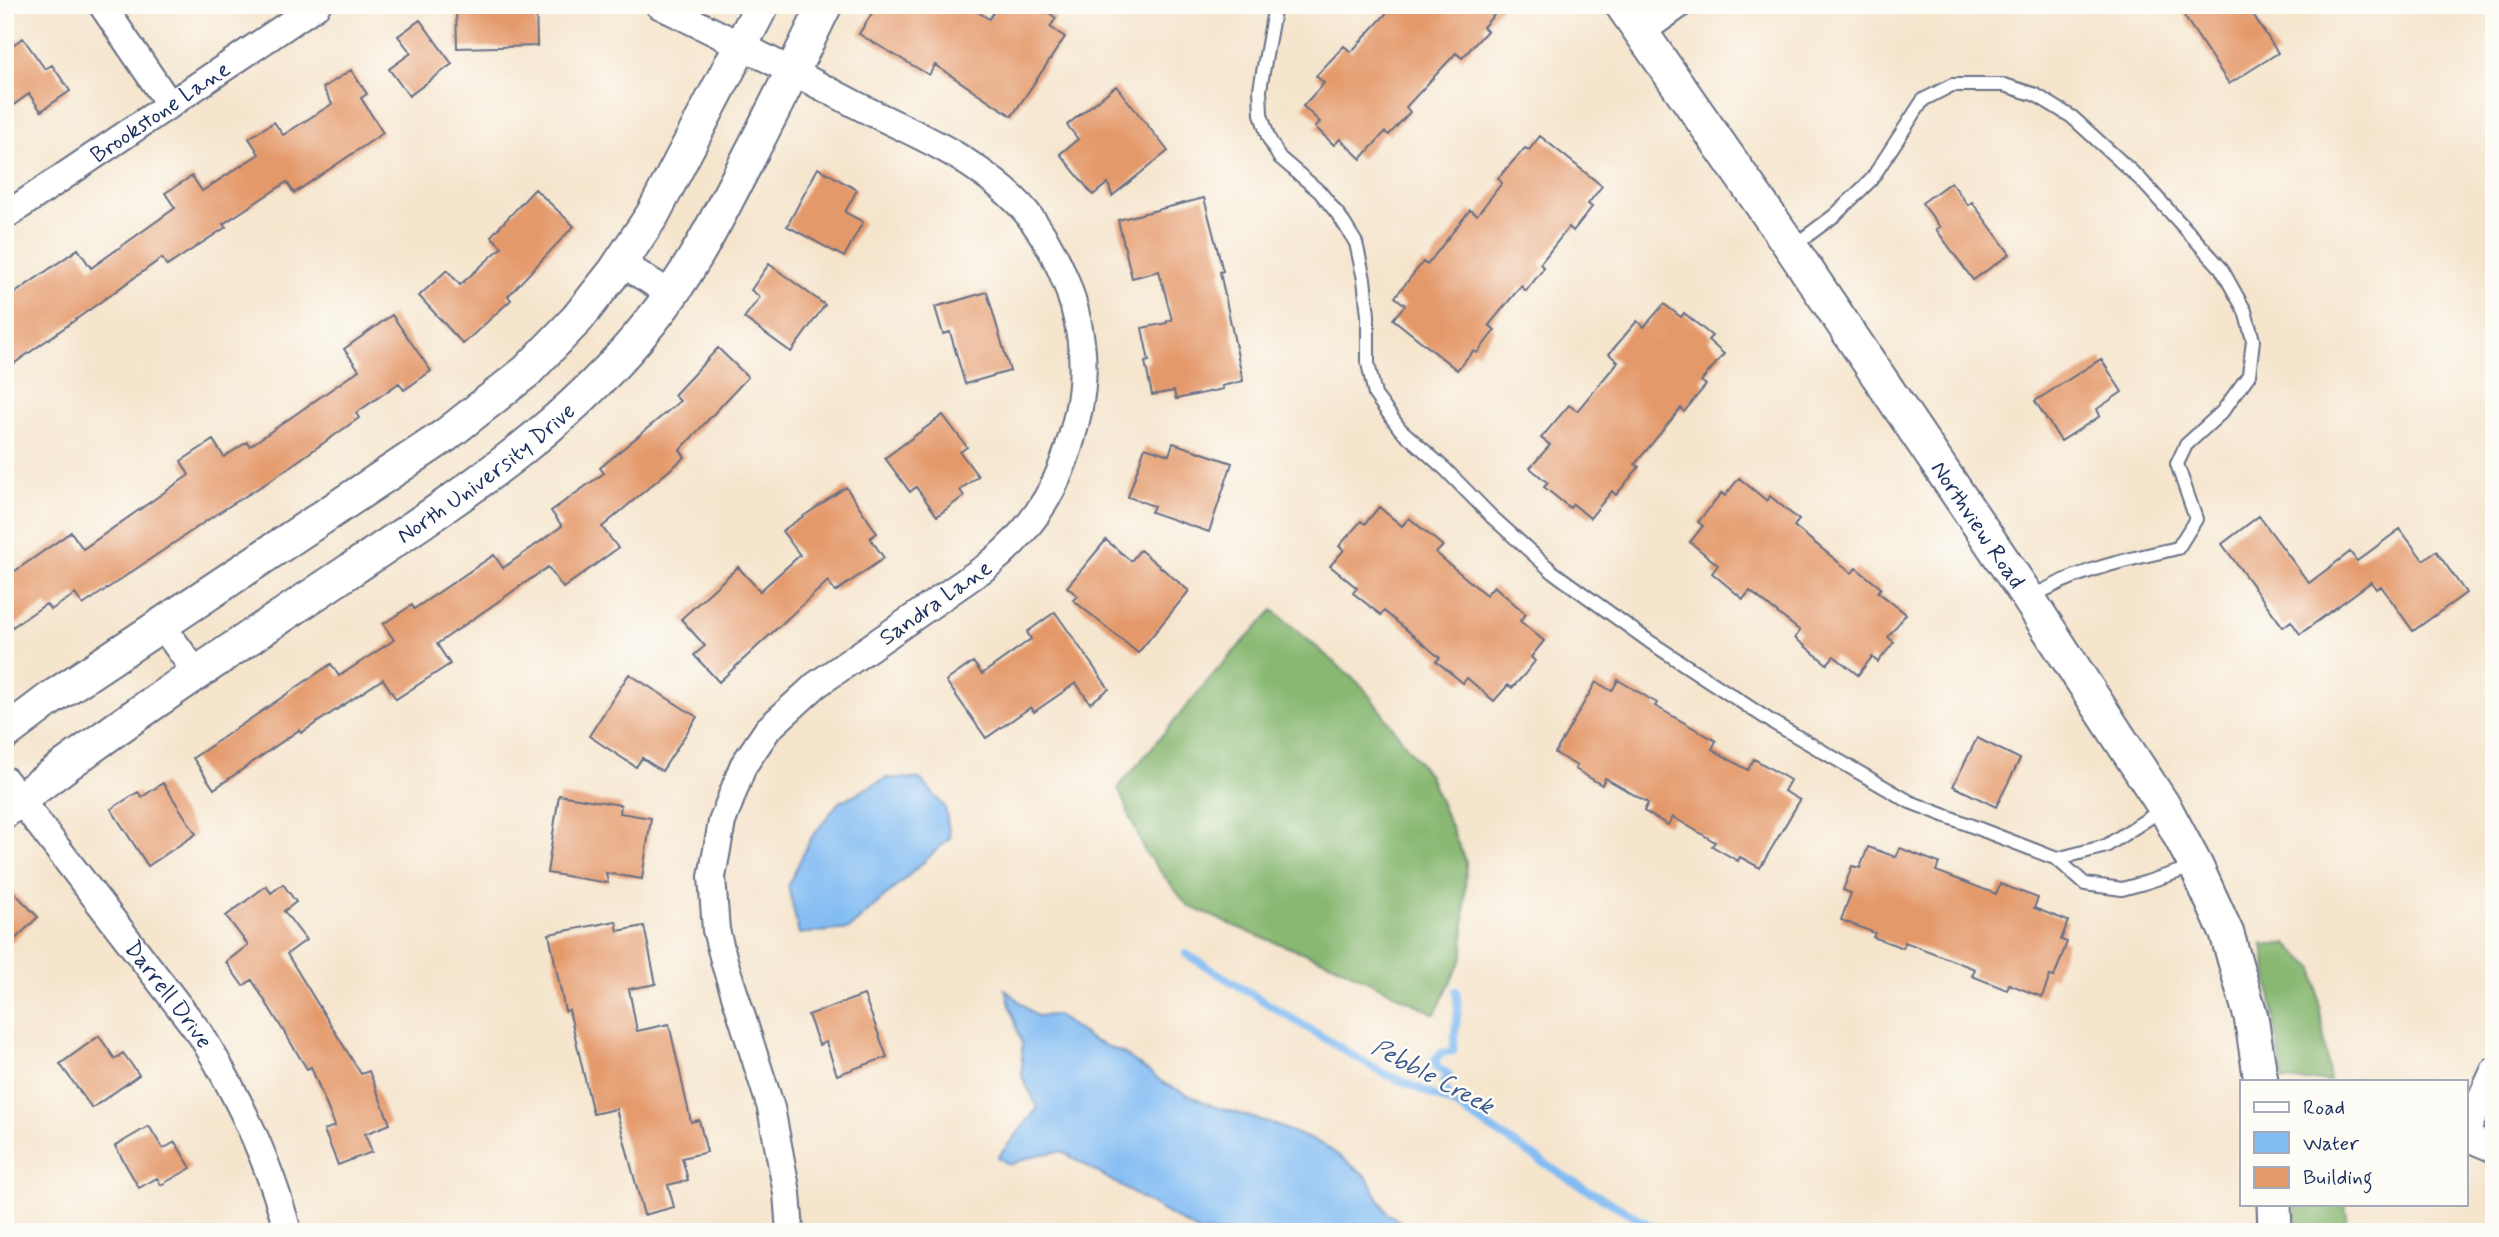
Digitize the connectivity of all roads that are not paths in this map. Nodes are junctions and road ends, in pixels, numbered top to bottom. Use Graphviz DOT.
graph roads {
  1 [pos="102,5"];
  2 [pos="317,5"];
  3 [pos="659,5"];
  4 [pos="762,5"];
  5 [pos="825,5"];
  6 [pos="1275,5"];
  7 [pos="1679,5"];
  8 [pos="1631,19"];
  9 [pos="742,45"];
  10 [pos="793,71"];
  11 [pos="170,105"];
  12 [pos="5,216"];
  13 [pos="1791,247"];
  14 [pos="621,262"];
  15 [pos="671,294"];
  16 [pos="2029,599"];
  17 [pos="161,624"];
  18 [pos="197,674"];
  19 [pos="5,733"];
  20 [pos="10,797"];
  21 [pos="2165,808"];
  22 [pos="2057,859"];
  23 [pos="2196,866"];
  24 [pos="2494,1071"];
  25 [pos="2261,1080"];
  26 [pos="2468,1128"];
  27 [pos="2468,1138"];
  28 [pos="2494,1149"];
  29 [pos="2274,1206"];
  30 [pos="288,1232"];
  31 [pos="790,1232"];
  32 [pos="2275,1232"];
  1 -- 11 [label="street"];
  2 -- 11 [label="street, Brookstone Lane"];
  3 -- 9 [label="street, Sandra Lane"];
  4 -- 9 [label="street"];
  5 -- 10 [label="street, North University Drive"];
  6 -- 22 [label="lane"];
  7 -- 8 [label="street"];
  8 -- 13 [label="street, Northview Road"];
  9 -- 10 [label="street, Sandra Lane"];
  9 -- 14 [label="street"];
  10 -- 15 [label="street, North University Drive"];
  10 -- 31 [label="street, Sandra Lane"];
  11 -- 12 [label="street, Brookstone Lane"];
  13 -- 16 [label="street, Northview Road"];
  13 -- 16 [label="lane"];
  14 -- 15 [label="street"];
  14 -- 17 [label="street"];
  15 -- 18 [label="street, North University Drive"];
  16 -- 21 [label="street, Northview Road"];
  17 -- 18 [label="street"];
  17 -- 19 [label="street"];
  18 -- 20 [label="street, North University Drive"];
  20 -- 30 [label="street, Darrell Drive"];
  21 -- 22 [label="lane"];
  21 -- 23 [label="street, Northview Road"];
  22 -- 23 [label="lane"];
  23 -- 25 [label="street, Northview Road"];
  24 -- 26 [label="street"];
  27 -- 28 [label="street"];
  29 -- 32 [label="street"];
}
